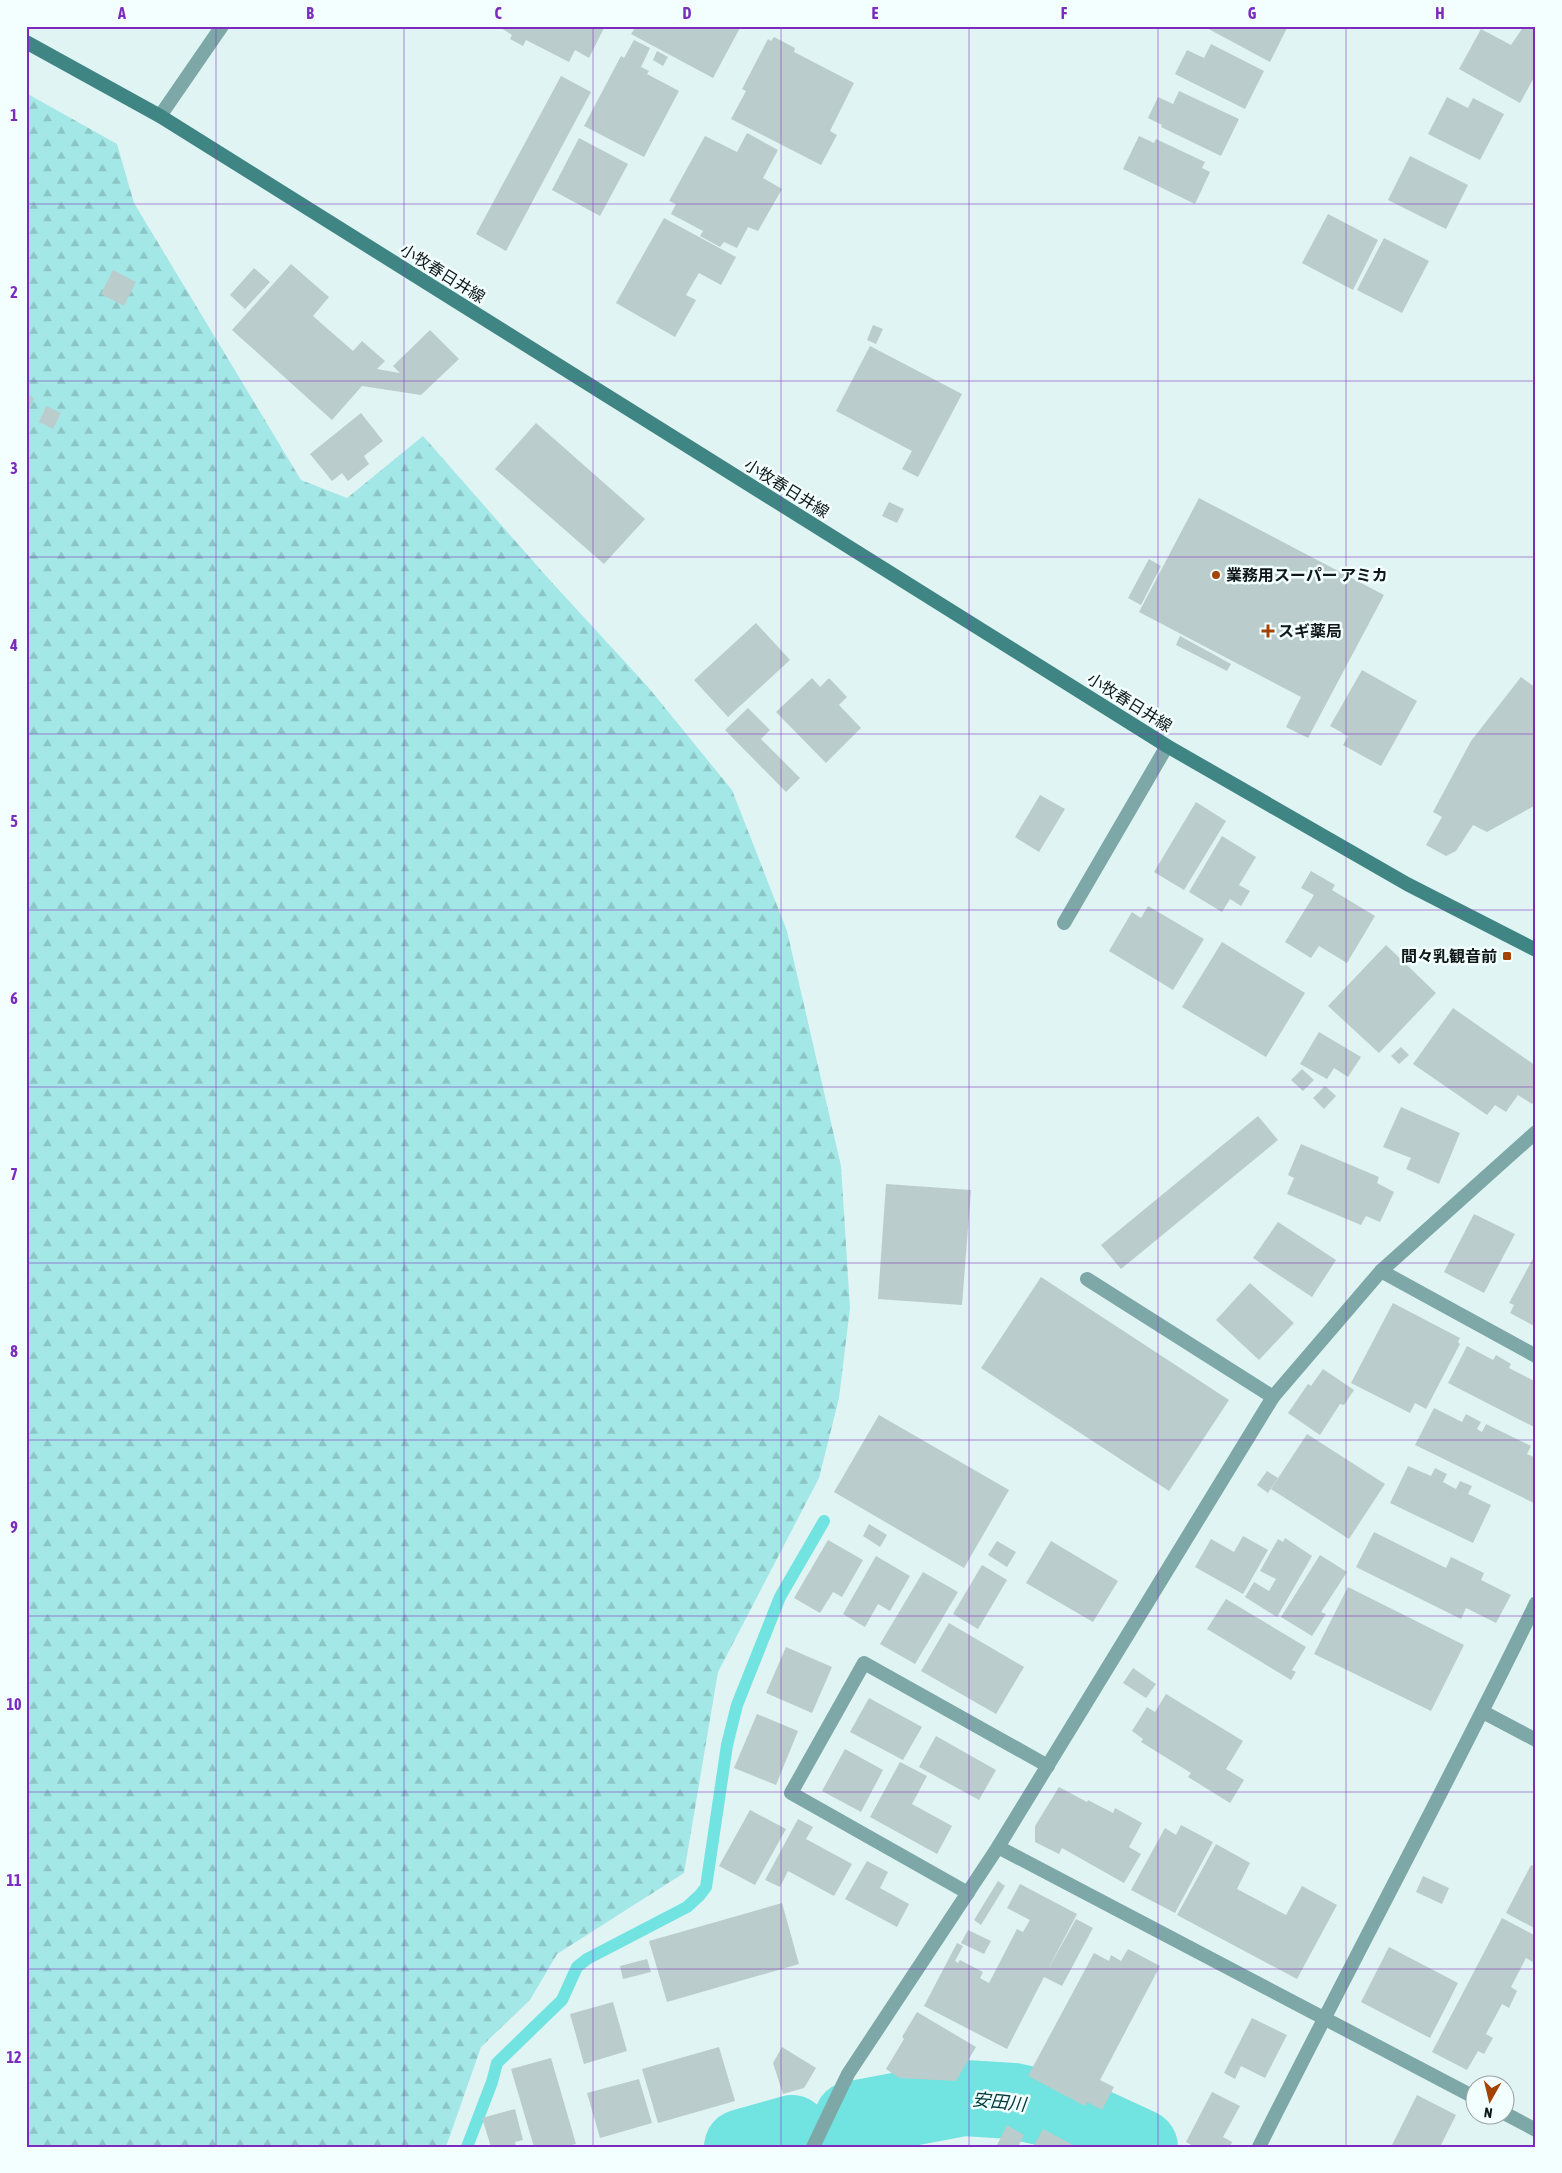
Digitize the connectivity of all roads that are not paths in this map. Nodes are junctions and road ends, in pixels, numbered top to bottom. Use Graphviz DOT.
graph roads {
  1 [pos="222,26"];
  2 [pos="26,42"];
  3 [pos="160,116"];
  4 [pos="1167,746"];
  5 [pos="1064,923"];
  6 [pos="1536,950"];
  7 [pos="1536,1132"];
  8 [pos="1381,1270"];
  9 [pos="1087,1279"];
  10 [pos="1536,1356"];
  11 [pos="1273,1397"];
  12 [pos="1536,1603"];
  13 [pos="1483,1712"];
  14 [pos="1536,1740"];
  15 [pos="1048,1766"];
  16 [pos="998,1847"];
  17 [pos="968,1893"];
  18 [pos="1324,2018"];
  19 [pos="1464,2092"];
  20 [pos="1514,2118"];
  21 [pos="1536,2130"];
  22 [pos="812,2147"];
  23 [pos="1259,2147"];
  1 -- 3 [label="street"];
  2 -- 3 [label="main road, 小牧春日井線"];
  3 -- 4 [label="main road, 小牧春日井線"];
  4 -- 5 [label="street"];
  4 -- 6 [label="main road, 小牧春日井線"];
  7 -- 8 [label="street"];
  8 -- 10 [label="street"];
  8 -- 11 [label="street"];
  9 -- 11 [label="street"];
  11 -- 15 [label="street"];
  12 -- 13 [label="street"];
  13 -- 14 [label="street"];
  13 -- 18 [label="street"];
  15 -- 16 [label="street"];
  15 -- 17 [label="street"];
  16 -- 17 [label="street"];
  16 -- 18 [label="street"];
  17 -- 22 [label="street"];
  18 -- 19 [label="street"];
  18 -- 23 [label="street"];
  20 -- 21 [label="street"];
}
